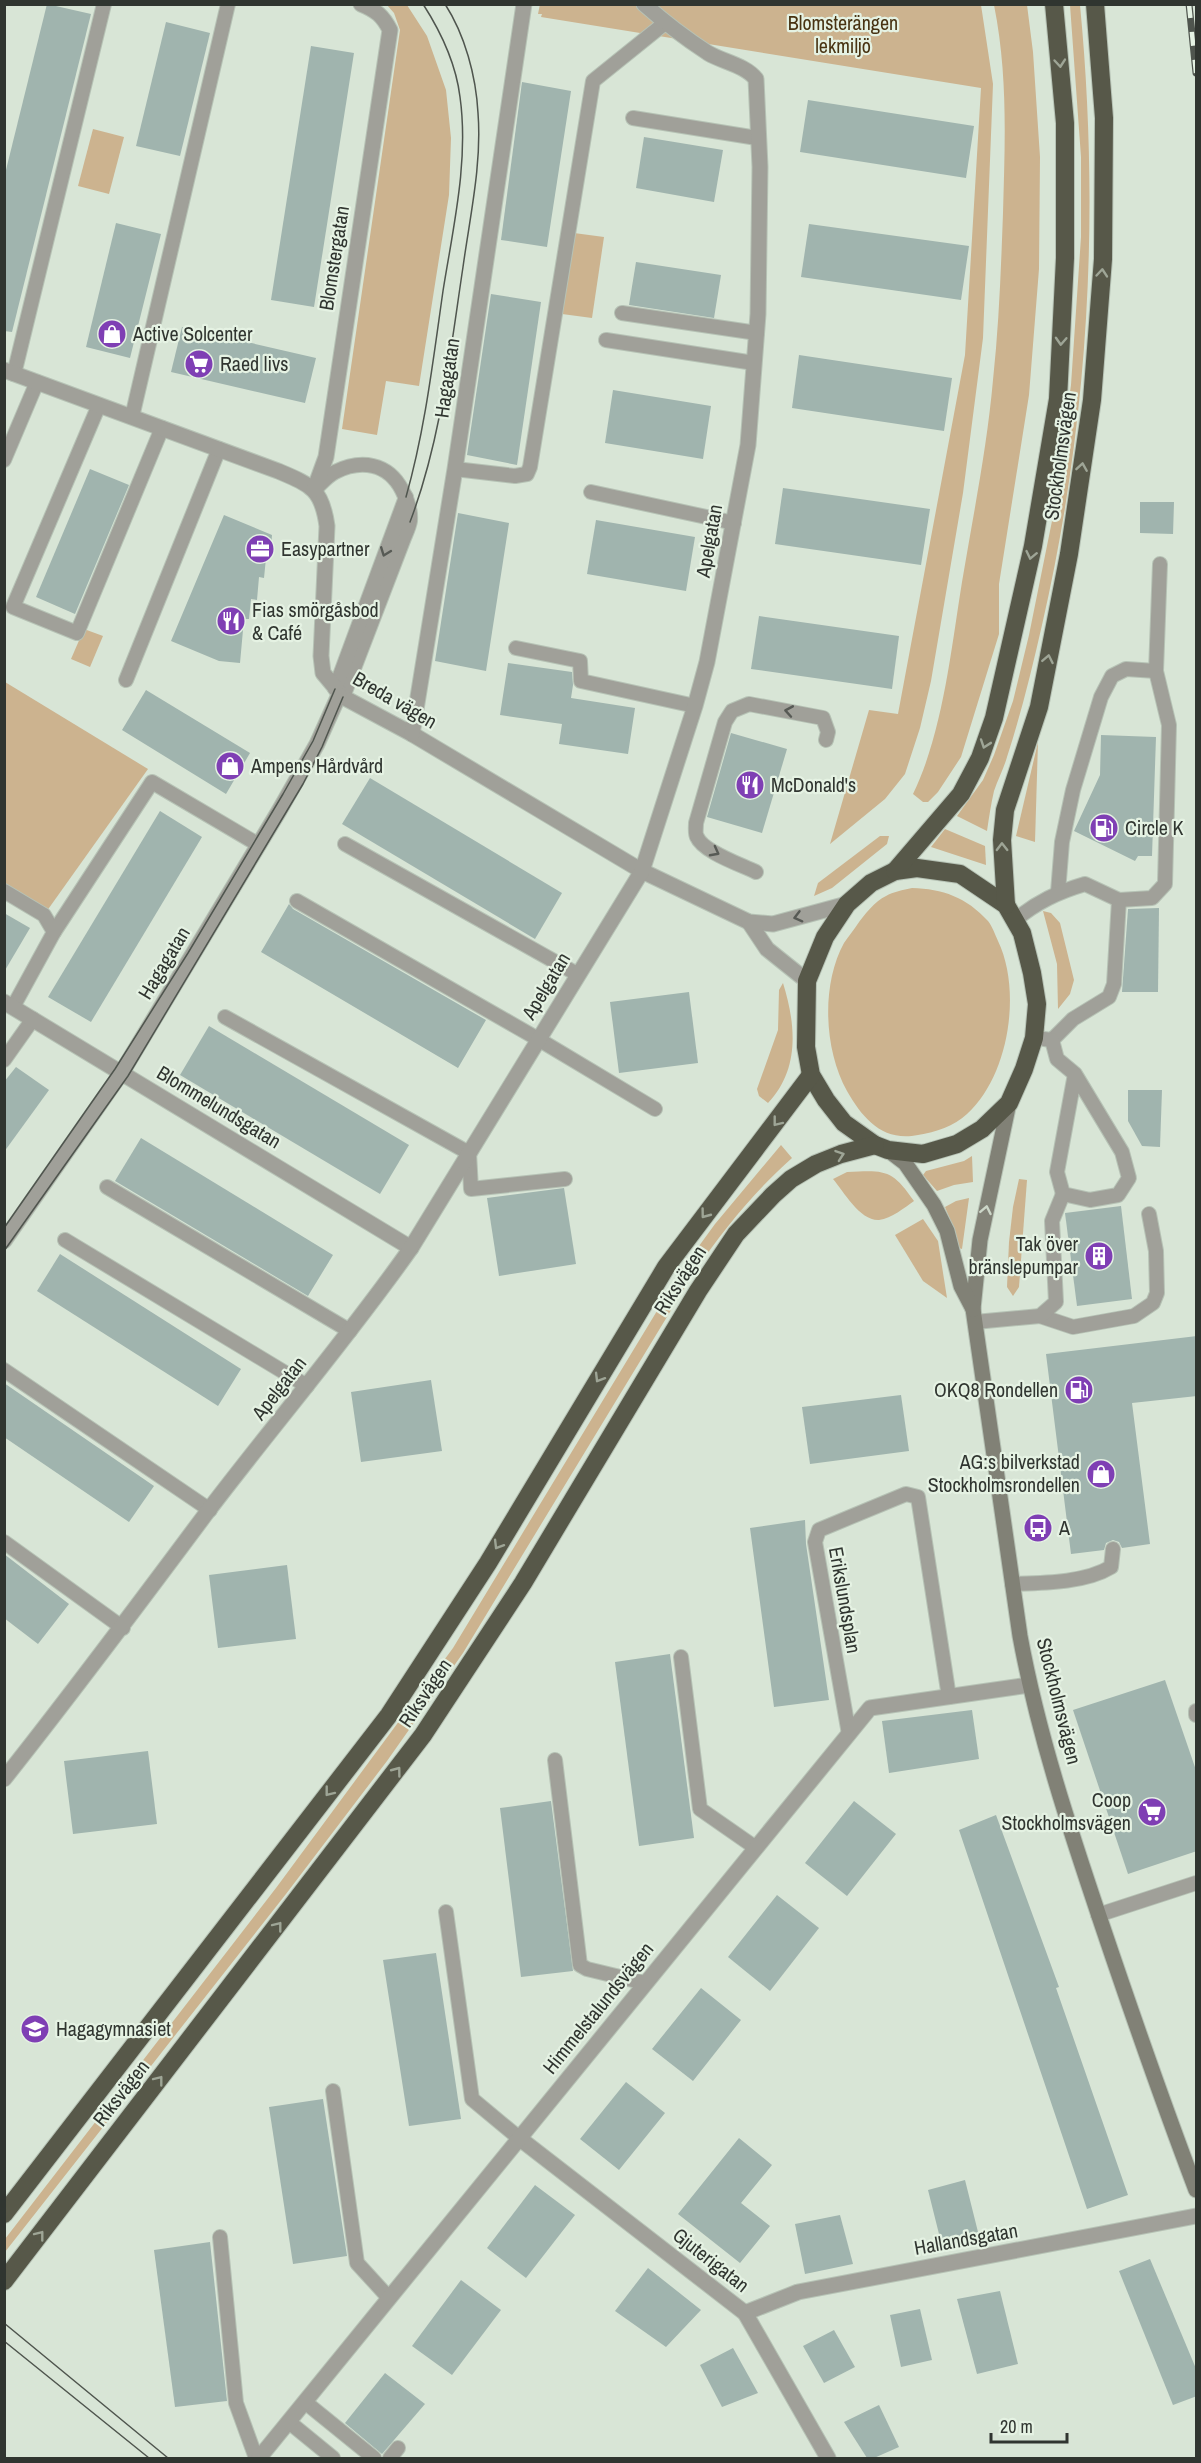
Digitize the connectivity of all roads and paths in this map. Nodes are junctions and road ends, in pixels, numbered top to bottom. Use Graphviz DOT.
graph roads {
  1 [pos="104,4"];
  2 [pos="228,4"];
  3 [pos="361,4"];
  4 [pos="524,4"];
  5 [pos="644,4"];
  6 [pos="1054,4"];
  7 [pos="1095,4"];
  8 [pos="666,23"];
  9 [pos="633,118"];
  10 [pos="758,138"];
  11 [pos="622,312"];
  12 [pos="757,333"];
  13 [pos="606,340"];
  14 [pos="754,363"];
  15 [pos="9,372"];
  16 [pos="37,382"];
  17 [pos="99,405"];
  18 [pos="132,417"];
  19 [pos="162,428"];
  20 [pos="219,449"];
  21 [pos="4,460"];
  22 [pos="455,469"];
  23 [pos="314,490"];
  24 [pos="591,492"];
  25 [pos="734,523"];
  26 [pos="1160,564"];
  27 [pos="516,648"];
  28 [pos="1156,671"];
  29 [pos="126,680"];
  30 [pos="339,694"];
  31 [pos="694,706"];
  32 [pos="412,734"];
  33 [pos="826,740"];
  34 [pos="345,844"];
  35 [pos="259,845"];
  36 [pos="642,870"];
  37 [pos="895,871"];
  38 [pos="756,872"];
  39 [pos="4,891"];
  40 [pos="1058,892"];
  41 [pos="1119,900"];
  42 [pos="297,901"];
  43 [pos="847,904"];
  44 [pos="1010,912"];
  45 [pos="749,922"];
  46 [pos="54,932"];
  47 [pos="577,974"];
  48 [pos="807,981"];
  49 [pos="9,1005"];
  50 [pos="225,1017"];
  51 [pos="33,1019"];
  52 [pos="1034,1038"];
  53 [pos="538,1039"];
  54 [pos="1052,1040"];
  55 [pos="4,1060"];
  56 [pos="122,1072"];
  57 [pos="1075,1074"];
  58 [pos="811,1075"];
  59 [pos="1009,1103"];
  60 [pos="655,1109"];
  61 [pos="881,1147"];
  62 [pos="469,1153"];
  63 [pos="565,1179"];
  64 [pos="107,1187"];
  65 [pos="1063,1194"];
  66 [pos="1149,1214"];
  67 [pos="65,1240"];
  68 [pos="4,1241"];
  69 [pos="411,1248"];
  70 [pos="974,1316"];
  71 [pos="1040,1316"];
  72 [pos="350,1331"];
  73 [pos="4,1370"];
  74 [pos="307,1386"];
  75 [pos="210,1510"];
  76 [pos="4,1542"];
  77 [pos="1113,1549"];
  78 [pos="1012,1584"];
  79 [pos="123,1628"];
  80 [pos="681,1657"];
  81 [pos="1029,1685"];
  82 [pos="948,1697"];
  83 [pos="849,1734"];
  84 [pos="555,1760"];
  85 [pos="4,1779"];
  86 [pos="756,1848"];
  87 [pos="1197,1883"];
  88 [pos="446,1912"];
  89 [pos="1098,1915"];
  90 [pos="645,1983"];
  91 [pos="333,2091"];
  92 [pos="519,2138"];
  93 [pos="1197,2190"];
  94 [pos="4,2214"];
  95 [pos="1197,2216"];
  96 [pos="220,2237"];
  97 [pos="4,2281"];
  98 [pos="389,2298"];
  99 [pos="746,2313"];
  100 [pos="305,2402"];
  101 [pos="289,2422"];
  102 [pos="257,2458"];
  103 [pos="333,2458"];
  104 [pos="374,2458"];
  105 [pos="828,2458"];
  1 -- 15 [label="lane"];
  2 -- 18 [label="lane"];
  3 -- 23 [label="street, Blomstergatan"];
  4 -- 22 [label="street, Hagagatan"];
  5 -- 8 [label="street"];
  6 -- 37 [label="highway, Stockholmsvägen, one-way"];
  44 -- 7 [label="highway, Stockholmsvägen, one-way"];
  8 -- 10 [label="street, Apelgatan"];
  8 -- 22 [label="lane"];
  9 -- 10 [label="lane"];
  10 -- 12 [label="street, Apelgatan"];
  11 -- 12 [label="lane"];
  12 -- 14 [label="street, Apelgatan"];
  13 -- 14 [label="lane"];
  14 -- 25 [label="street, Apelgatan"];
  15 -- 16 [label="street"];
  16 -- 17 [label="street"];
  16 -- 21 [label="lane"];
  17 -- 18 [label="street"];
  17 -- 19 [label="lane"];
  18 -- 19 [label="street"];
  19 -- 20 [label="street"];
  20 -- 23 [label="street"];
  20 -- 29 [label="lane"];
  22 -- 32 [label="street, Hagagatan"];
  23 -- 30 [label="street, Breda vägen"];
  23 -- 30 [label="lane"];
  24 -- 25 [label="lane"];
  25 -- 31 [label="street, Apelgatan"];
  26 -- 28 [label="lane"];
  27 -- 31 [label="lane"];
  28 -- 40 [label="lane"];
  28 -- 41 [label="lane"];
  30 -- 32 [label="street, Breda vägen"];
  30 -- 35 [label="street, Hagagatan"];
  31 -- 36 [label="street, Apelgatan"];
  32 -- 36 [label="street, Breda vägen"];
  33 -- 38 [label="lane, one-way"];
  34 -- 47 [label="lane"];
  35 -- 46 [label="lane"];
  35 -- 56 [label="street, Hagagatan"];
  36 -- 45 [label="street, Breda vägen"];
  36 -- 47 [label="street, Apelgatan"];
  37 -- 43 [label="highway"];
  37 -- 44 [label="highway"];
  39 -- 46 [label="lane"];
  40 -- 41 [label="lane"];
  40 -- 44 [label="lane"];
  41 -- 54 [label="lane"];
  42 -- 53 [label="lane"];
  43 -- 45 [label="street, Breda vägen, one-way"];
  43 -- 48 [label="highway"];
  44 -- 52 [label="highway, Stockholmsvägen"];
  45 -- 48 [label="street"];
  46 -- 49 [label="lane"];
  47 -- 53 [label="street, Apelgatan"];
  48 -- 58 [label="highway"];
  49 -- 51 [label="street, Blommelundsgatan"];
  50 -- 62 [label="lane"];
  51 -- 55 [label="lane"];
  51 -- 56 [label="street, Blommelundsgatan"];
  52 -- 54 [label="lane"];
  52 -- 59 [label="highway, Stockholmsvägen"];
  53 -- 60 [label="lane"];
  53 -- 62 [label="street, Apelgatan"];
  54 -- 57 [label="lane"];
  56 -- 68 [label="street, Hagagatan"];
  56 -- 69 [label="street, Blommelundsgatan"];
  57 -- 65 [label="lane"];
  57 -- 65 [label="lane"];
  58 -- 61 [label="highway"];
  58 -- 94 [label="highway, Riksvägen, one-way"];
  59 -- 61 [label="highway"];
  70 -- 59 [label="main road, Stockholmsvägen, one-way"];
  61 -- 70 [label="main road, Stockholmsvägen"];
  97 -- 61 [label="highway, Riksvägen, one-way"];
  62 -- 63 [label="lane"];
  62 -- 69 [label="street, Apelgatan"];
  64 -- 72 [label="lane"];
  65 -- 71 [label="lane"];
  66 -- 71 [label="lane"];
  67 -- 74 [label="lane"];
  69 -- 72 [label="street, Apelgatan"];
  70 -- 71 [label="lane"];
  70 -- 78 [label="main road, Stockholmsvägen"];
  72 -- 74 [label="street, Apelgatan"];
  73 -- 75 [label="lane"];
  74 -- 75 [label="street, Apelgatan"];
  75 -- 79 [label="street, Apelgatan"];
  76 -- 79 [label="lane"];
  77 -- 78 [label="lane"];
  78 -- 81 [label="main road, Stockholmsvägen"];
  79 -- 85 [label="street, Apelgatan"];
  80 -- 86 [label="lane"];
  81 -- 82 [label="street, Himmelstalundsvägen"];
  81 -- 89 [label="main road, Stockholmsvägen"];
  82 -- 83 [label="street, Himmelstalundsvägen"];
  82 -- 83 [label="lane, Erikslundsplan"];
  83 -- 86 [label="street, Himmelstalundsvägen"];
  84 -- 90 [label="lane"];
  86 -- 90 [label="street, Himmelstalundsvägen"];
  87 -- 89 [label="lane"];
  88 -- 92 [label="lane"];
  89 -- 93 [label="main road, Stockholmsvägen"];
  90 -- 92 [label="street, Himmelstalundsvägen"];
  91 -- 98 [label="lane"];
  92 -- 98 [label="street, Himmelstalundsvägen"];
  92 -- 99 [label="street, Gjuterigatan"];
  95 -- 99 [label="street, Hallandsgatan"];
  96 -- 102 [label="lane"];
  98 -- 100 [label="street, Himmelstalundsvägen"];
  99 -- 105 [label="street, Gjuterigatan"];
  100 -- 101 [label="street, Himmelstalundsvägen"];
  100 -- 104 [label="lane"];
  101 -- 102 [label="street, Himmelstalundsvägen"];
  101 -- 103 [label="lane"];
}
